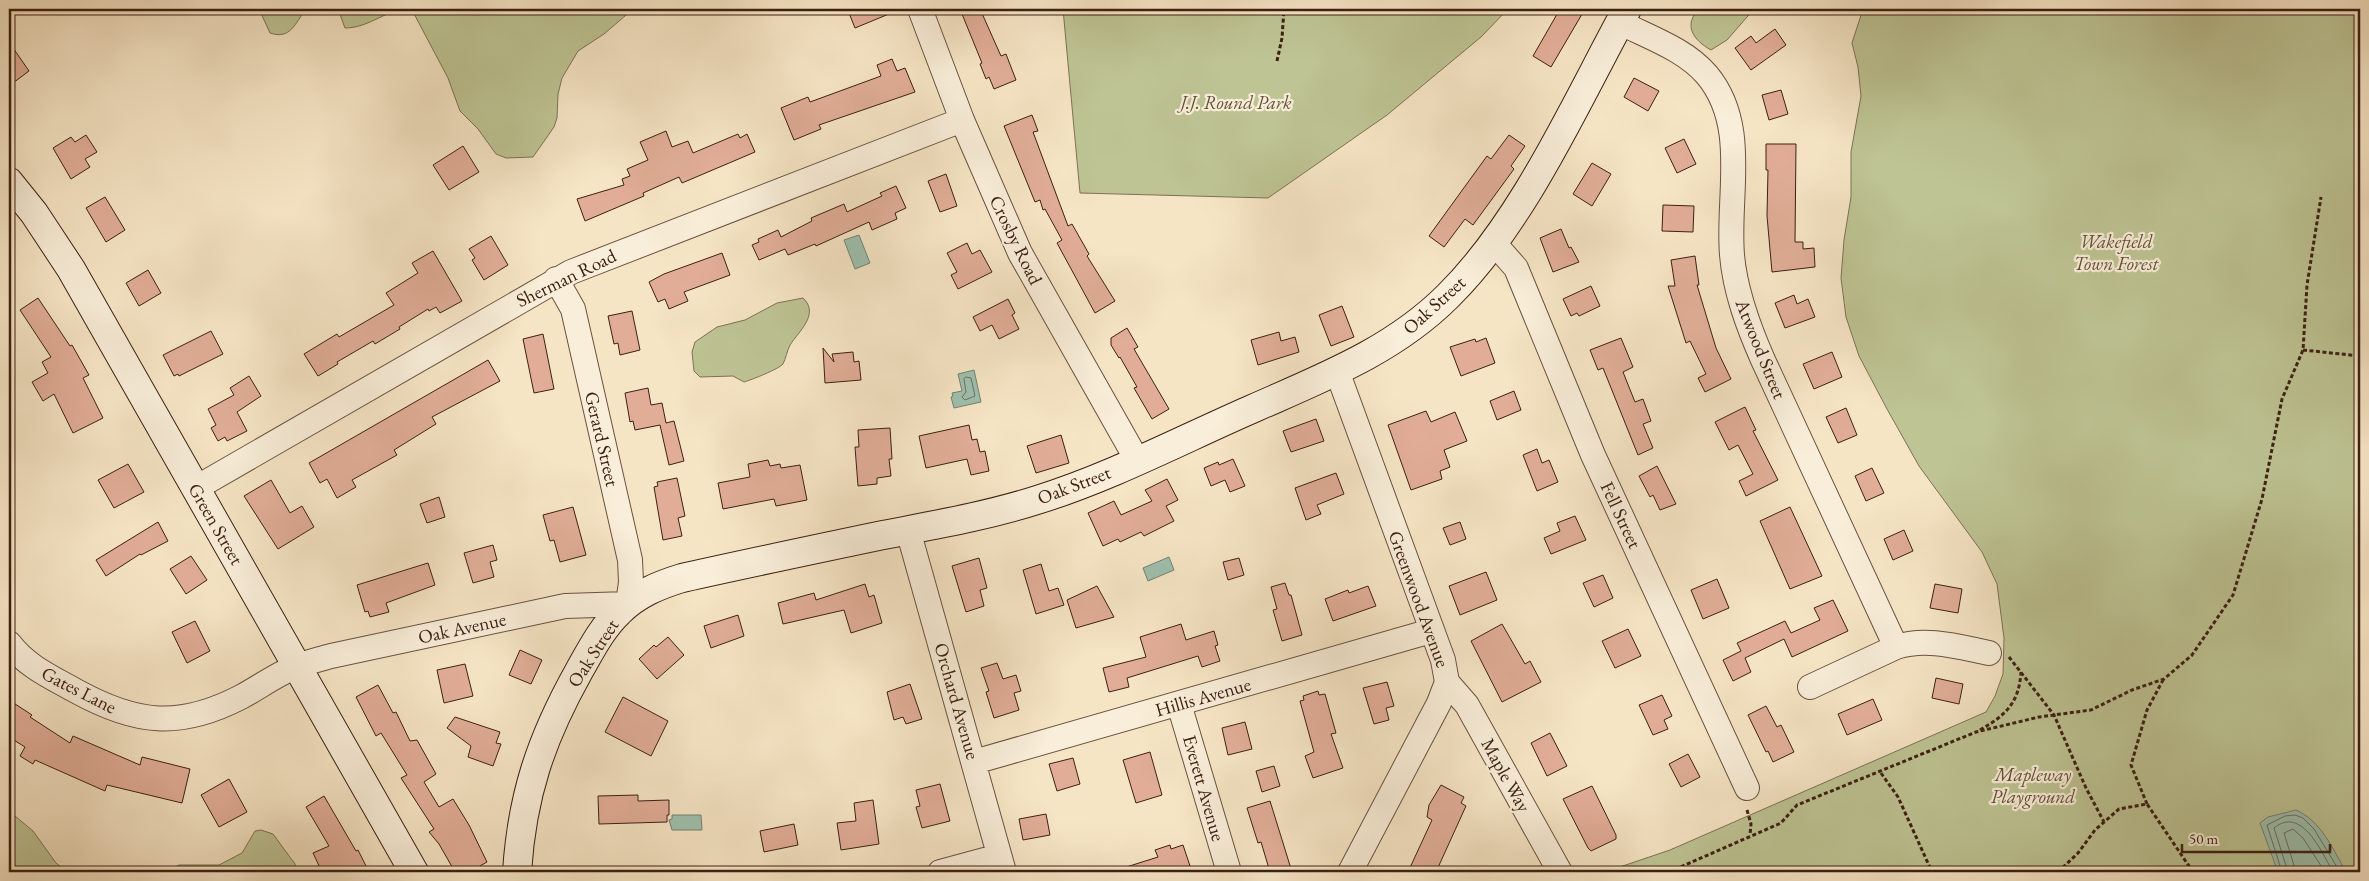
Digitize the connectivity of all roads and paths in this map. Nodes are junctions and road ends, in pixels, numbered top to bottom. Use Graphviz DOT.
graph roads {
  1 [pos="920,9"];
  2 [pos="1284,9"];
  3 [pos="1623,16"];
  4 [pos="1278,61"];
  5 [pos="962,120"];
  6 [pos="9,182"];
  7 [pos="2321,197"];
  8 [pos="1494,242"];
  9 [pos="556,279"];
  10 [pos="2303,350"];
  11 [pos="2360,356"];
  12 [pos="1337,371"];
  13 [pos="1137,460"];
  14 [pos="196,488"];
  15 [pos="908,530"];
  16 [pos="628,604"];
  17 [pos="1431,631"];
  18 [pos="9,643"];
  19 [pos="1896,647"];
  20 [pos="1989,653"];
  21 [pos="297,666"];
  22 [pos="2021,671"];
  23 [pos="2164,679"];
  24 [pos="1447,682"];
  25 [pos="1810,687"];
  26 [pos="1179,704"];
  27 [pos="2054,715"];
  28 [pos="1976,732"];
  29 [pos="974,762"];
  30 [pos="1881,773"];
  31 [pos="1748,788"];
  32 [pos="2147,804"];
  33 [pos="2104,822"];
  34 [pos="1750,836"];
  35 [pos="1001,864"];
  36 [pos="414,872"];
  37 [pos="517,872"];
  38 [pos="940,872"];
  39 [pos="1228,872"];
  40 [pos="1350,872"];
  41 [pos="1560,872"];
  42 [pos="1669,872"];
  43 [pos="1932,872"];
  44 [pos="2058,872"];
  45 [pos="2194,872"];
  1 -- 5 [label="street, Crosby Road"];
  2 -- 4 [label="path"];
  3 -- 8 [label="street, Oak Street"];
  3 -- 19 [label="street, Atwood Street"];
  5 -- 9 [label="street, Sherman Road"];
  5 -- 13 [label="street, Crosby Road"];
  6 -- 14 [label="street, Green Street"];
  7 -- 10 [label="path"];
  8 -- 12 [label="street, Oak Street"];
  8 -- 31 [label="street, Fell Street"];
  9 -- 14 [label="street, Sherman Road"];
  9 -- 16 [label="street, Gerard Street"];
  10 -- 11 [label="path"];
  10 -- 23 [label="path"];
  12 -- 13 [label="street, Oak Street"];
  12 -- 17 [label="street, Greenwood Avenue"];
  13 -- 15 [label="street, Oak Street"];
  14 -- 21 [label="street, Green Street"];
  15 -- 16 [label="street, Oak Street"];
  15 -- 29 [label="street, Orchard Avenue"];
  16 -- 21 [label="street, Oak Avenue"];
  16 -- 37 [label="street, Oak Street"];
  17 -- 24 [label="street, Greenwood Avenue"];
  17 -- 26 [label="street, Hillis Avenue"];
  18 -- 21 [label="street, Gates Lane"];
  19 -- 20 [label="street"];
  19 -- 25 [label="street"];
  20 -- 22 [label="path"];
  21 -- 36 [label="street, Green Street"];
  22 -- 27 [label="path"];
  22 -- 28 [label="path"];
  23 -- 27 [label="path"];
  23 -- 32 [label="path"];
  24 -- 40 [label="street, Greenwood Avenue"];
  24 -- 41 [label="street, Maple Way"];
  26 -- 29 [label="street, Hillis Avenue"];
  26 -- 39 [label="street, Everett Avenue"];
  27 -- 28 [label="path"];
  27 -- 33 [label="path"];
  28 -- 30 [label="path"];
  29 -- 35 [label="street, Orchard Avenue"];
  30 -- 34 [label="path"];
  30 -- 43 [label="path"];
  31 -- 34 [label="path"];
  32 -- 33 [label="path"];
  32 -- 45 [label="path"];
  33 -- 44 [label="path"];
  34 -- 42 [label="path"];
  35 -- 38 [label="street"];
}
